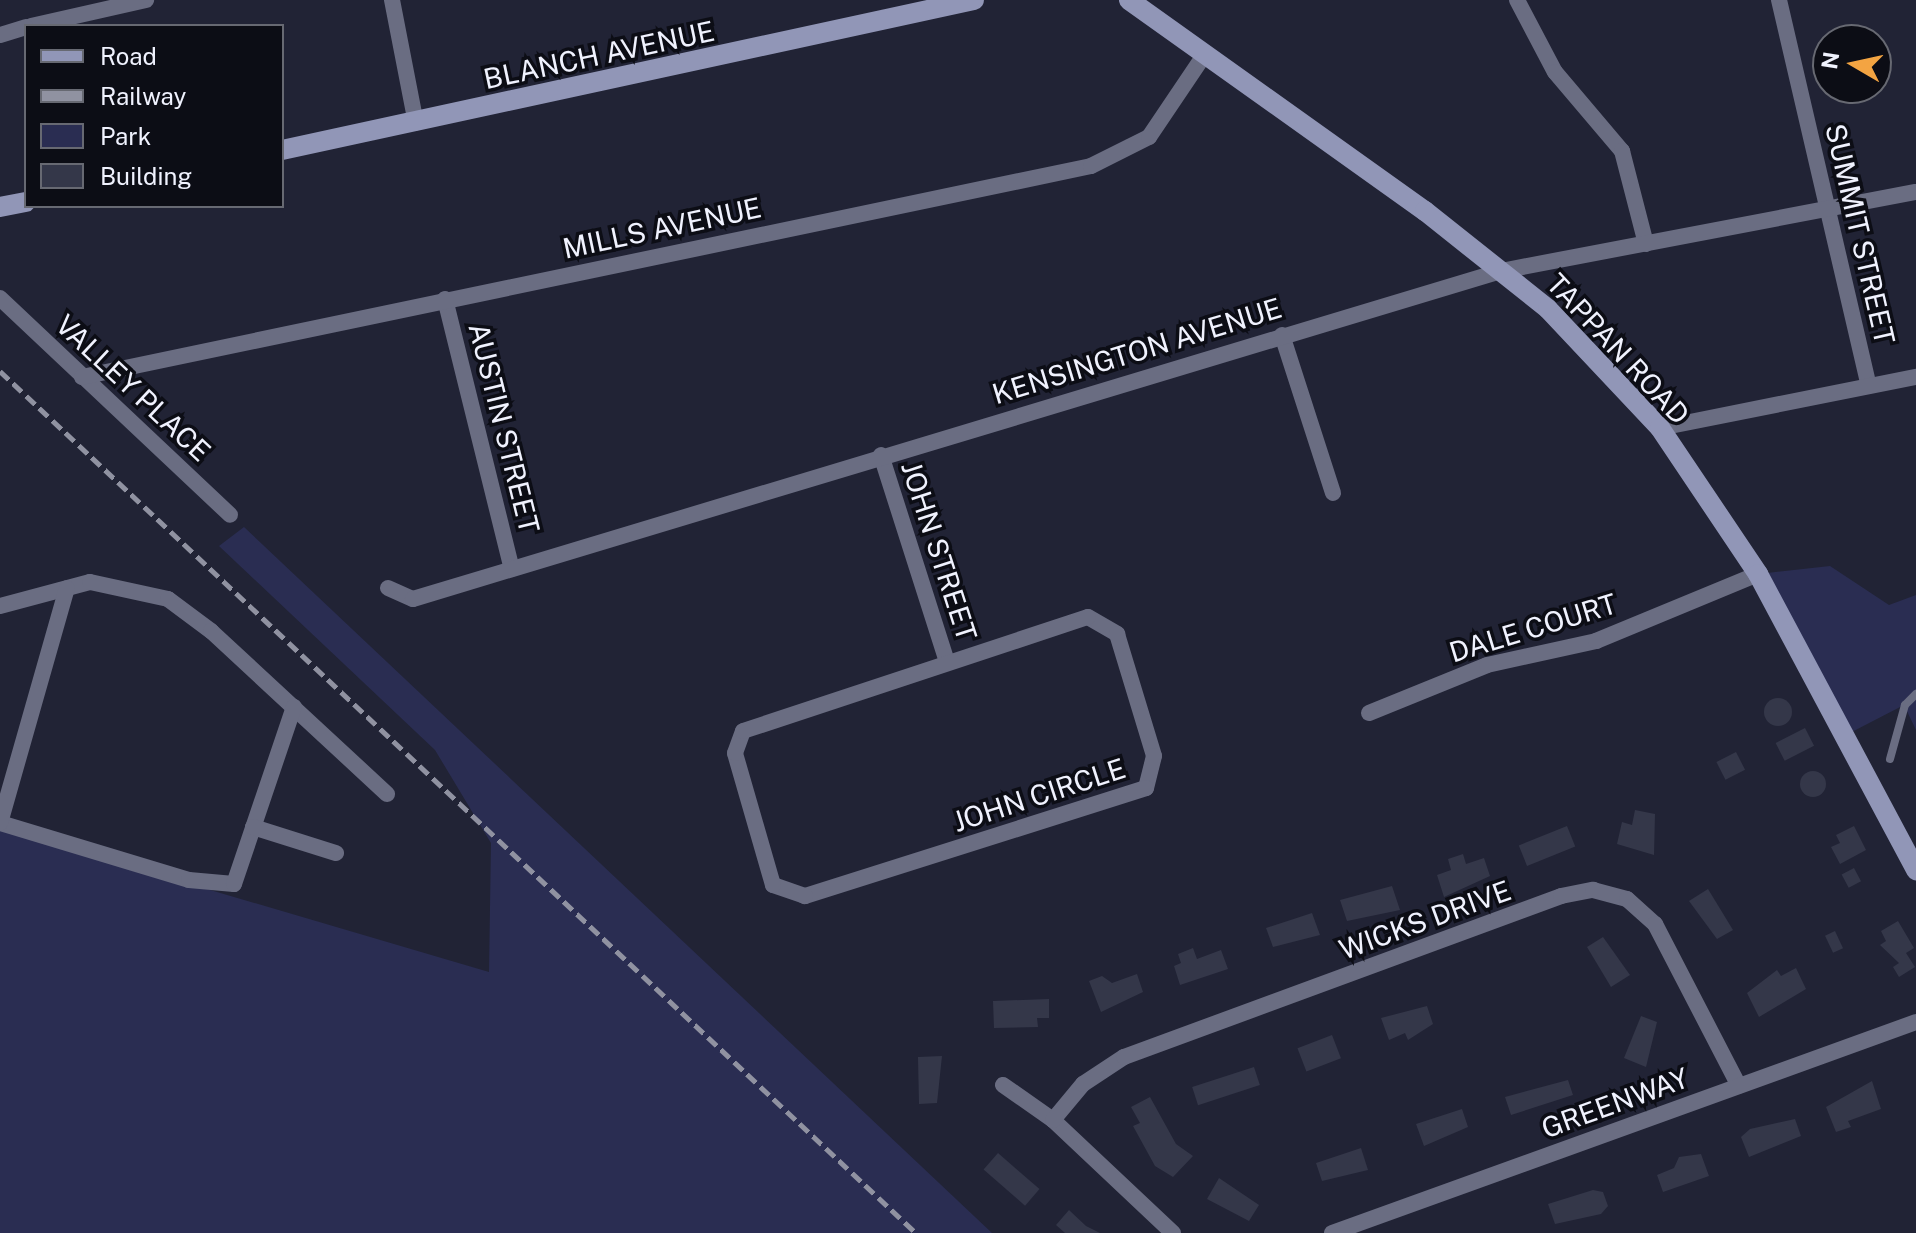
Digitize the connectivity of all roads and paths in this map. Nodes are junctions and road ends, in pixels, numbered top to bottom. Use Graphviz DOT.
graph roads {
  1 [pos="146,0"];
  2 [pos="392,0"];
  3 [pos="974,0"];
  4 [pos="1129,0"];
  5 [pos="1517,0"];
  6 [pos="1779,0"];
  7 [pos="42,24"];
  8 [pos="24,28"];
  9 [pos="0,35"];
  10 [pos="1205,54"];
  11 [pos="416,123"];
  12 [pos="284,150"];
  13 [pos="1916,192"];
  14 [pos="24,202"];
  15 [pos="0,207"];
  16 [pos="1828,209"];
  17 [pos="1646,244"];
  18 [pos="1501,271"];
  19 [pos="0,298"];
  20 [pos="445,299"];
  21 [pos="1282,335"];
  22 [pos="82,377"];
  23 [pos="1916,377"];
  24 [pos="1869,386"];
  25 [pos="1660,428"];
  26 [pos="881,455"];
  27 [pos="1333,493"];
  28 [pos="230,515"];
  29 [pos="512,569"];
  30 [pos="1758,574"];
  31 [pos="67,588"];
  32 [pos="388,588"];
  33 [pos="0,606"];
  34 [pos="947,662"];
  35 [pos="1916,694"];
  36 [pos="294,707"];
  37 [pos="1369,713"];
  38 [pos="1890,759"];
  39 [pos="387,794"];
  40 [pos="0,823"];
  41 [pos="253,827"];
  42 [pos="336,853"];
  43 [pos="1916,870"];
  44 [pos="1916,1022"];
  45 [pos="1003,1085"];
  46 [pos="1739,1086"];
  47 [pos="1053,1120"];
  48 [pos="1173,1233"];
  49 [pos="1332,1233"];
  1 -- 7 [label="street"];
  2 -- 11 [label="street"];
  3 -- 11 [label="street, BLANCH AVENUE"];
  4 -- 10 [label="street, TAPPAN ROAD"];
  5 -- 17 [label="street"];
  6 -- 16 [label="street, SUMMIT STREET"];
  8 -- 9 [label="street"];
  10 -- 18 [label="street, TAPPAN ROAD"];
  10 -- 20 [label="street, MILLS AVENUE"];
  11 -- 12 [label="street, BLANCH AVENUE"];
  13 -- 16 [label="street, KENSINGTON AVENUE"];
  14 -- 15 [label="street"];
  16 -- 17 [label="street, KENSINGTON AVENUE"];
  16 -- 24 [label="street, SUMMIT STREET"];
  17 -- 18 [label="street, KENSINGTON AVENUE"];
  18 -- 21 [label="street, KENSINGTON AVENUE"];
  18 -- 25 [label="street, TAPPAN ROAD"];
  19 -- 22 [label="street, VALLEY PLACE"];
  20 -- 22 [label="street, MILLS AVENUE"];
  20 -- 29 [label="street, AUSTIN STREET"];
  21 -- 26 [label="street, KENSINGTON AVENUE"];
  21 -- 27 [label="street"];
  22 -- 28 [label="street, VALLEY PLACE"];
  23 -- 24 [label="street"];
  24 -- 25 [label="street"];
  25 -- 30 [label="street, TAPPAN ROAD"];
  26 -- 29 [label="street, KENSINGTON AVENUE"];
  26 -- 34 [label="street, JOHN STREET"];
  29 -- 32 [label="street, KENSINGTON AVENUE"];
  30 -- 37 [label="street, DALE COURT"];
  30 -- 43 [label="street, TAPPAN ROAD"];
  31 -- 33 [label="street"];
  31 -- 36 [label="street"];
  31 -- 40 [label="street"];
  34 -- 34 [label="street, JOHN CIRCLE"];
  35 -- 38 [label="lane"];
  36 -- 39 [label="street"];
  36 -- 41 [label="street"];
  40 -- 41 [label="street"];
  41 -- 42 [label="street"];
  44 -- 46 [label="street, GREENWAY"];
  45 -- 47 [label="street"];
  46 -- 47 [label="street, WICKS DRIVE"];
  46 -- 49 [label="street, GREENWAY"];
  47 -- 48 [label="street"];
}
